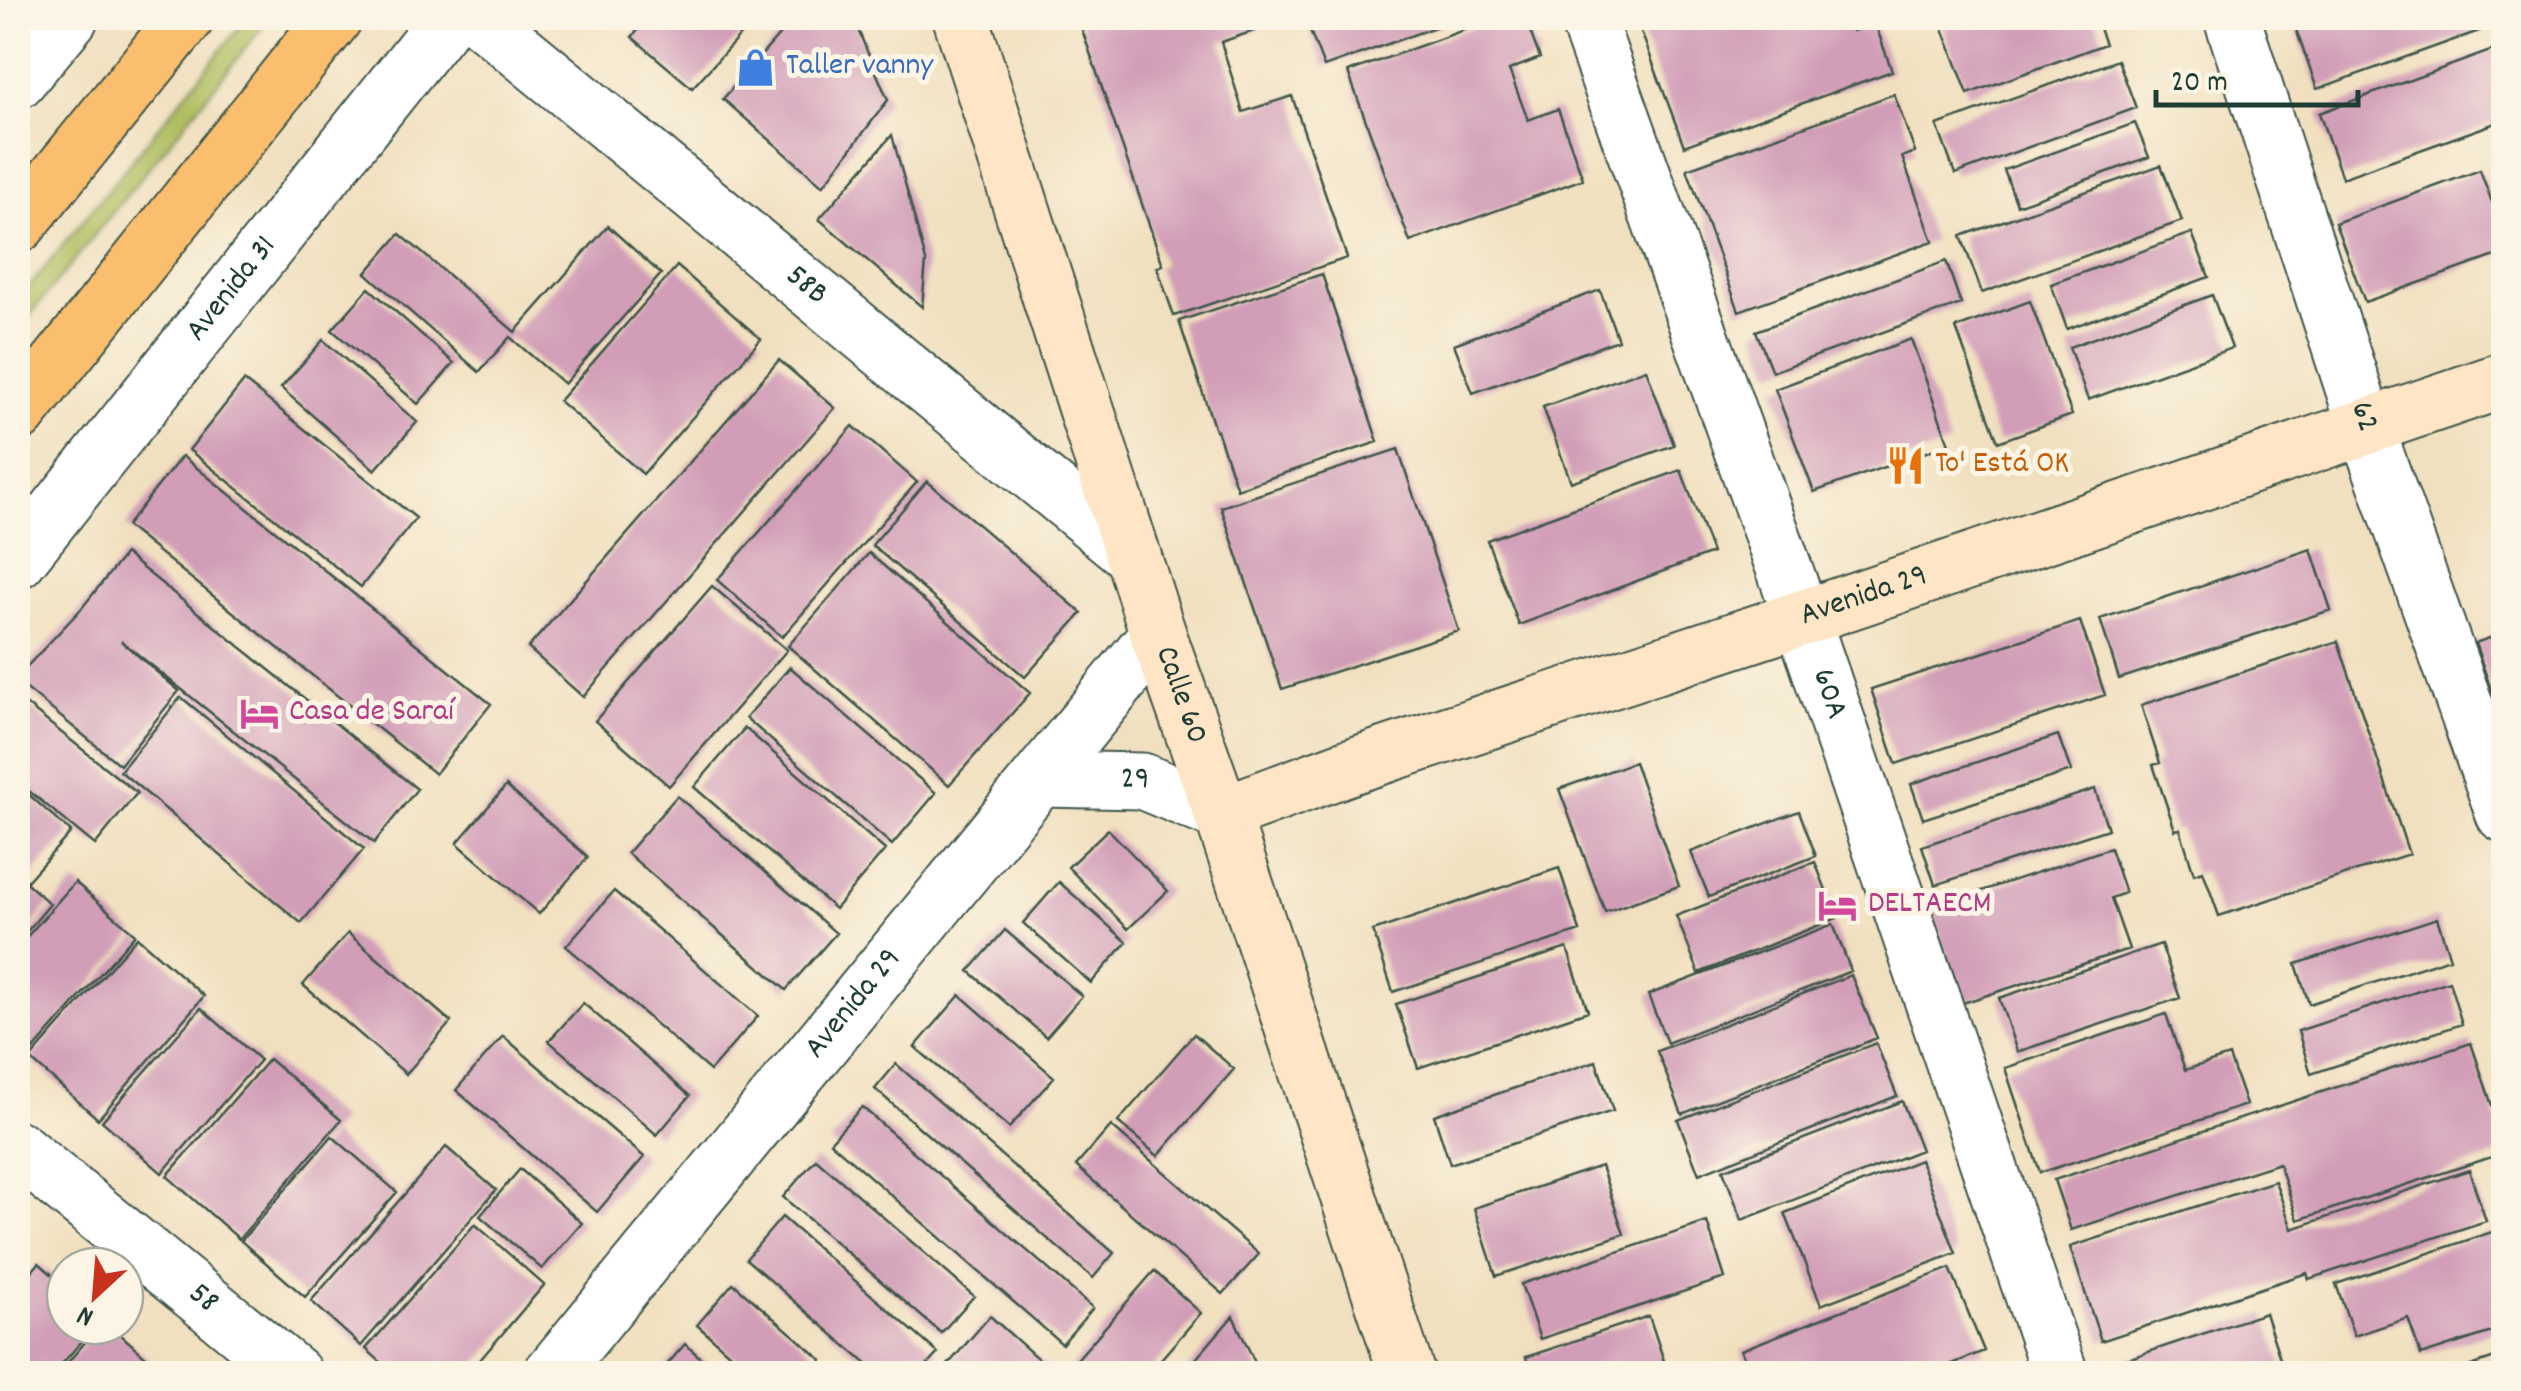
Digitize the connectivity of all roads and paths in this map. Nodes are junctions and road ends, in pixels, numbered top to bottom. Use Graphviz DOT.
graph roads {
  1 [pos="70,18"];
  2 [pos="186,18"];
  3 [pos="334,18"];
  4 [pos="448,18"];
  5 [pos="480,18"];
  6 [pos="961,18"];
  7 [pos="1587,18"];
  8 [pos="2232,18"];
  9 [pos="18,80"];
  10 [pos="18,226"];
  11 [pos="2504,380"];
  12 [pos="18,414"];
  13 [pos="2366,426"];
  14 [pos="1132,556"];
  15 [pos="18,560"];
  16 [pos="1802,618"];
  17 [pos="1158,634"];
  18 [pos="1040,779"];
  19 [pos="1222,814"];
  20 [pos="2504,814"];
  21 [pos="18,1150"];
  22 [pos="294,1374"];
  23 [pos="551,1374"];
  24 [pos="1407,1374"];
  25 [pos="2060,1374"];
  1 -- 9 [label="street"];
  2 -- 10 [label="main road"];
  3 -- 12 [label="main road"];
  4 -- 15 [label="street, Avenida 31"];
  5 -- 14 [label="street, 58B"];
  6 -- 14 [label="street, Calle 60"];
  7 -- 16 [label="street, 60A"];
  8 -- 13 [label="street, 62"];
  11 -- 13 [label="street, Avenida 29"];
  13 -- 16 [label="street, Avenida 29"];
  13 -- 20 [label="street, 62"];
  14 -- 17 [label="street, Calle 60"];
  16 -- 19 [label="street, Avenida 29"];
  16 -- 25 [label="street, 60A"];
  17 -- 18 [label="street, Avenida 29"];
  17 -- 19 [label="street, Calle 60"];
  18 -- 19 [label="street, 29"];
  18 -- 23 [label="street, Avenida 29"];
  19 -- 24 [label="street, Calle 60"];
  21 -- 22 [label="street, 58"];
}
